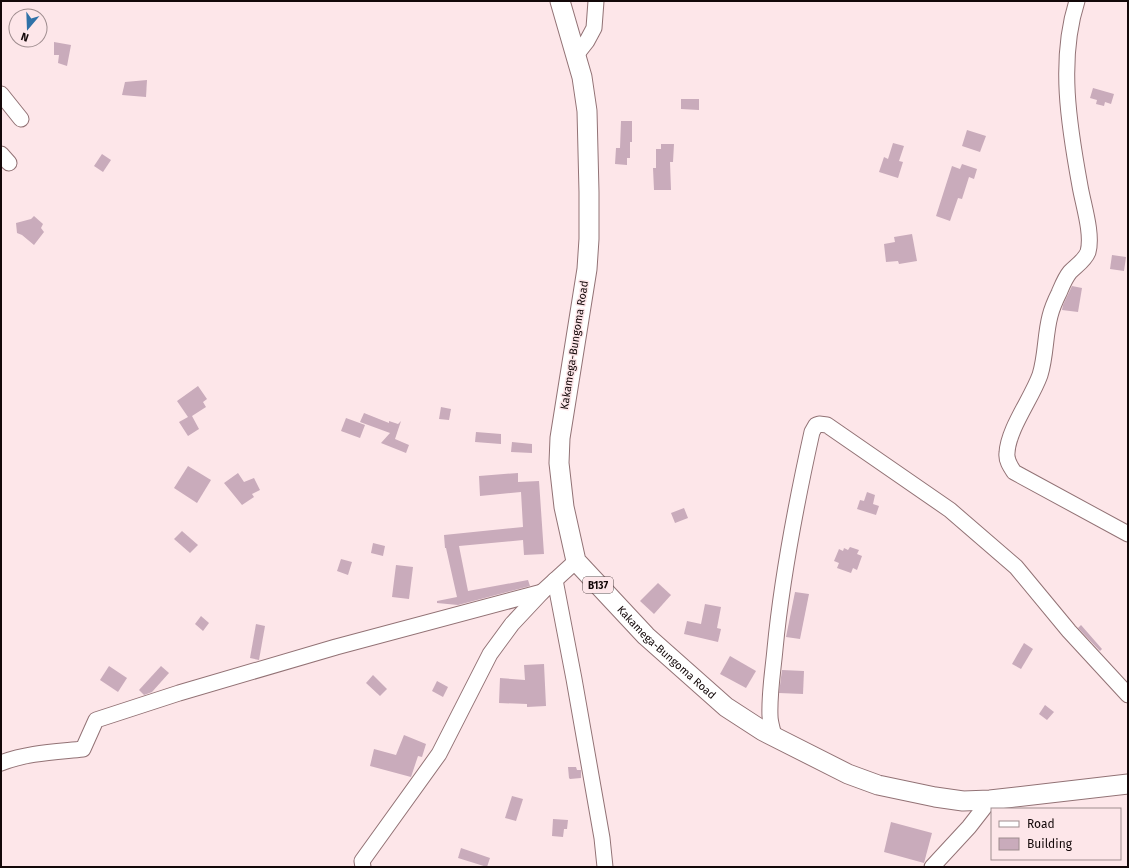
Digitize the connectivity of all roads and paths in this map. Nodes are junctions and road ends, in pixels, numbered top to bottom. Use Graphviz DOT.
graph roads {
  1 [pos="560,1"];
  2 [pos="596,1"];
  3 [pos="1077,1"];
  4 [pos="576,55"];
  5 [pos="1,94"];
  6 [pos="21,119"];
  7 [pos="1128,534"];
  8 [pos="576,561"];
  9 [pos="555,580"];
  10 [pos="542,592"];
  11 [pos="1128,695"];
  12 [pos="774,737"];
  13 [pos="1,764"];
  14 [pos="1128,784"];
  15 [pos="990,800"];
  16 [pos="363,867"];
  17 [pos="605,867"];
  18 [pos="932,867"];
  1 -- 4 [label="main road, Kakamega-Bungoma Road"];
  2 -- 4 [label="street"];
  3 -- 7 [label="street"];
  4 -- 8 [label="main road, Kakamega-Bungoma Road"];
  5 -- 6 [label="street"];
  8 -- 9 [label="street"];
  8 -- 12 [label="main road, Kakamega-Bungoma Road / B137"];
  9 -- 10 [label="street"];
  9 -- 17 [label="street"];
  10 -- 13 [label="street"];
  10 -- 16 [label="street"];
  11 -- 12 [label="street"];
  12 -- 15 [label="main road, Kakamega-Bungoma Road / B137"];
  14 -- 15 [label="main road, Kakamega-Bungoma Road / B137"];
  15 -- 18 [label="street"];
}
